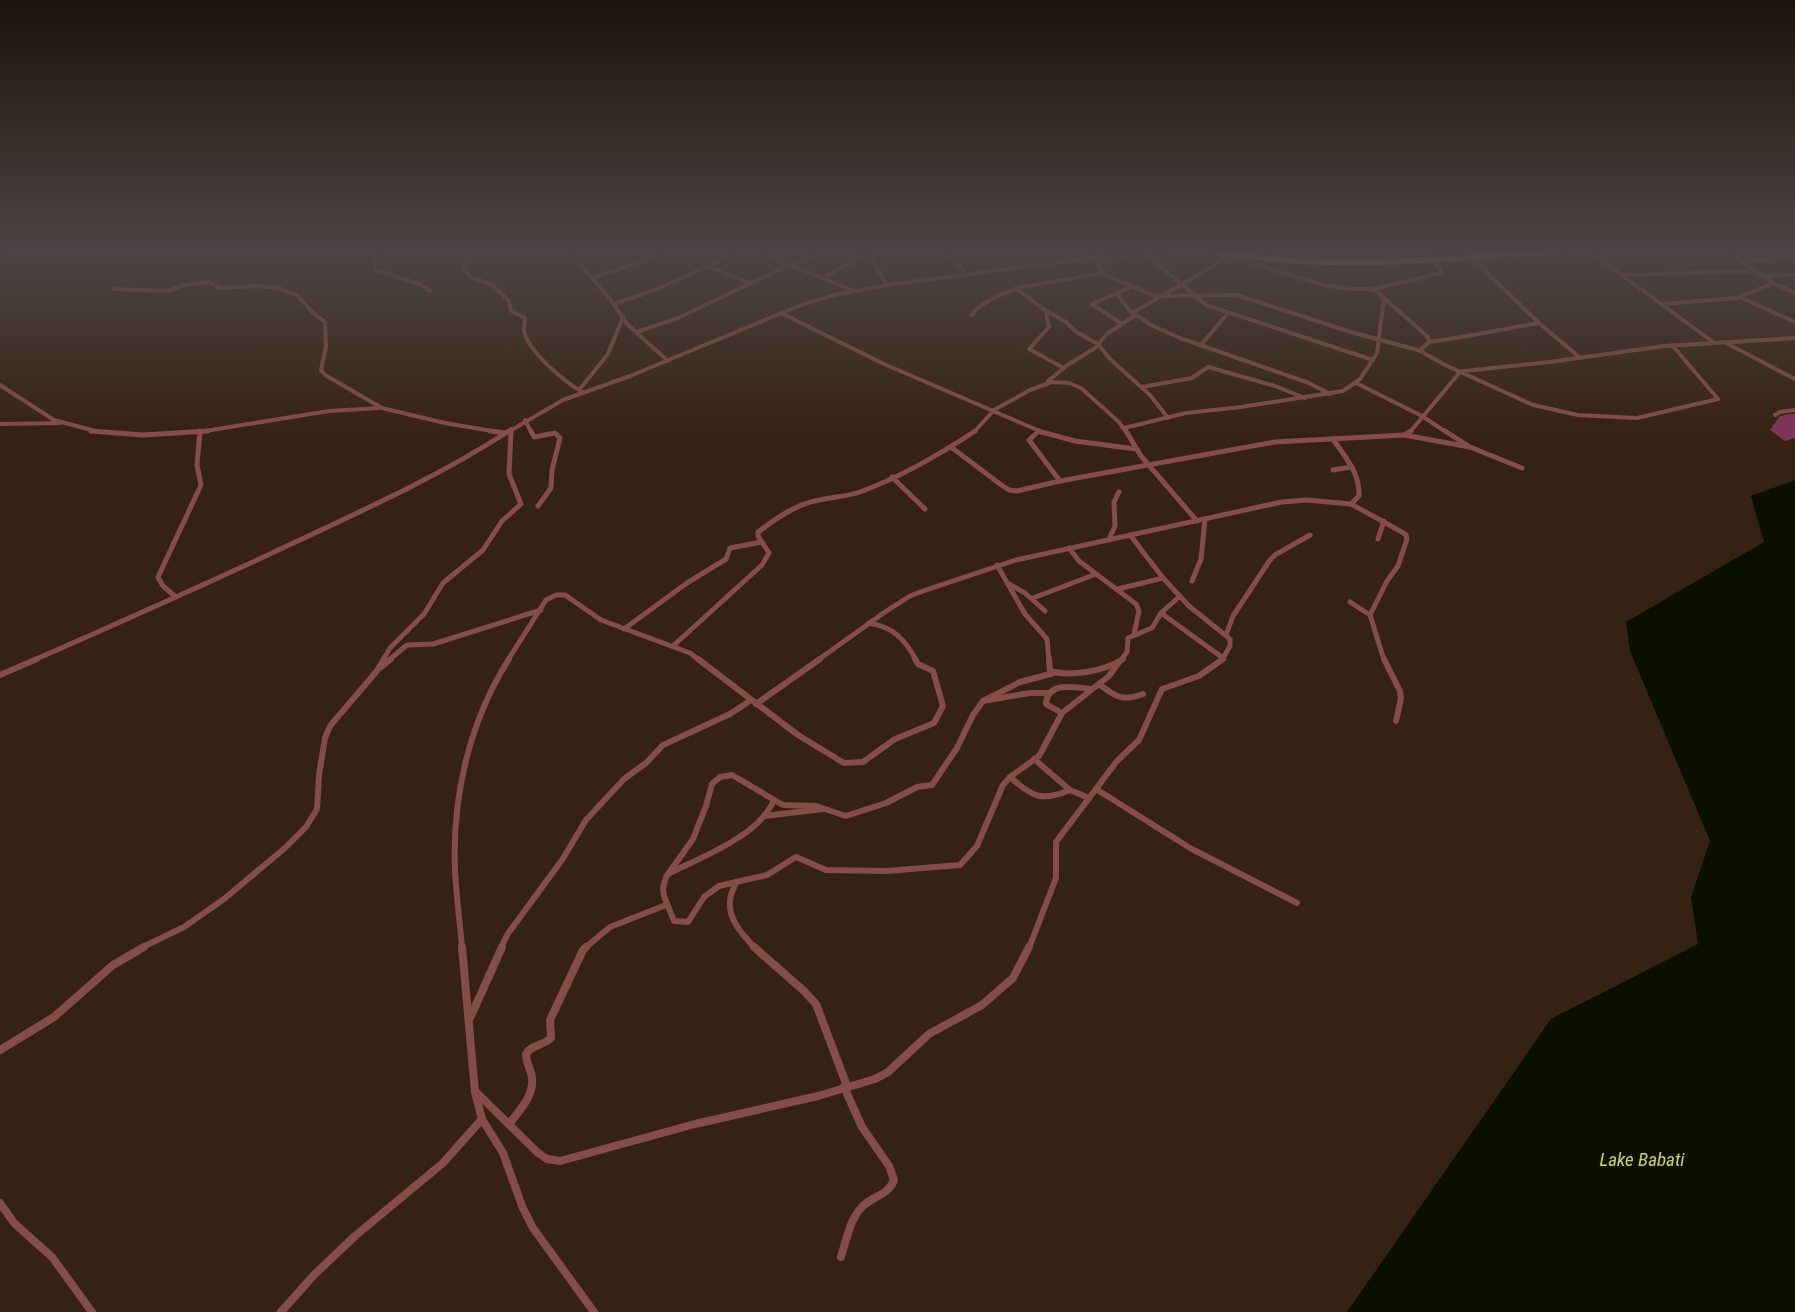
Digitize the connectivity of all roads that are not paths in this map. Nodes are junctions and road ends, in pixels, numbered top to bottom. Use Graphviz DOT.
graph roads {
  1 [pos="312,312"];
  2 [pos="513,312"];
  3 [pos="619,312"];
  4 [pos="690,312"];
  5 [pos="973,312"];
  6 [pos="1046,312"];
  7 [pos="1048,312"];
  8 [pos="1104,312"];
  9 [pos="1137,312"];
  10 [pos="1290,312"];
  11 [pos="1382,312"];
  12 [pos="1400,312"];
  13 [pos="1528,312"];
  14 [pos="1674,312"];
  15 [pos="1773,312"];
  16 [pos="781,313"];
  17 [pos="1228,313"];
  18 [pos="1134,314"];
  19 [pos="972,315"];
  20 [pos="623,318"];
  21 [pos="1795,322"];
  22 [pos="1539,323"];
  23 [pos="1122,324"];
  24 [pos="637,332"];
  25 [pos="1795,338"];
  26 [pos="1379,340"];
  27 [pos="1722,341"];
  28 [pos="1430,342"];
  29 [pos="1714,342"];
  30 [pos="1098,344"];
  31 [pos="1201,345"];
  32 [pos="1672,345"];
  33 [pos="1421,351"];
  34 [pos="1579,357"];
  35 [pos="1373,360"];
  36 [pos="668,361"];
  37 [pos="1064,368"];
  38 [pos="1460,372"];
  39 [pos="1795,379"];
  40 [pos="1046,383"];
  41 [pos="1356,383"];
  42 [pos="0,385"];
  43 [pos="1142,387"];
  44 [pos="580,391"];
  45 [pos="1331,394"];
  46 [pos="1305,398"];
  47 [pos="382,408"];
  48 [pos="994,410"];
  49 [pos="1795,410"];
  50 [pos="1774,415"];
  51 [pos="1422,416"];
  52 [pos="1168,418"];
  53 [pos="525,420"];
  54 [pos="60,423"];
  55 [pos="0,424"];
  56 [pos="1124,428"];
  57 [pos="200,430"];
  58 [pos="508,431"];
  59 [pos="1039,431"];
  60 [pos="1404,435"];
  61 [pos="1333,439"];
  62 [pos="951,447"];
  63 [pos="1470,447"];
  64 [pos="1136,449"];
  65 [pos="1149,465"];
  66 [pos="1352,467"];
  67 [pos="1522,468"];
  68 [pos="1333,470"];
  69 [pos="892,477"];
  70 [pos="1060,481"];
  71 [pos="1119,492"];
  72 [pos="1351,504"];
  73 [pos="538,506"];
  74 [pos="926,509"];
  75 [pos="1206,519"];
  76 [pos="1197,521"];
  77 [pos="1384,521"];
  78 [pos="1130,535"];
  79 [pos="1310,535"];
  80 [pos="1378,538"];
  81 [pos="1108,539"];
  82 [pos="762,542"];
  83 [pos="1069,548"];
  84 [pos="997,565"];
  85 [pos="1096,574"];
  86 [pos="1163,578"];
  87 [pos="1192,581"];
  88 [pos="1008,583"];
  89 [pos="1118,589"];
  90 [pos="1180,596"];
  91 [pos="176,597"];
  92 [pos="1033,598"];
  93 [pos="1350,602"];
  94 [pos="541,610"];
  95 [pos="1045,611"];
  96 [pos="1161,613"];
  97 [pos="1370,615"];
  98 [pos="869,623"];
  99 [pos="624,629"];
  100 [pos="1134,634"];
  101 [pos="1226,635"];
  102 [pos="672,646"];
  103 [pos="1223,658"];
  104 [pos="1120,662"];
  105 [pos="376,672"];
  106 [pos="1054,674"];
  107 [pos="0,675"];
  108 [pos="1099,684"];
  109 [pos="1090,689"];
  110 [pos="1048,693"];
  111 [pos="1143,694"];
  112 [pos="983,701"];
  113 [pos="754,702"];
  114 [pos="1062,713"];
  115 [pos="1396,720"];
  116 [pos="1034,760"];
  117 [pos="1010,777"];
  118 [pos="1096,789"];
  119 [pos="1070,790"];
  120 [pos="1089,798"];
  121 [pos="774,801"];
  122 [pos="823,809"];
  123 [pos="764,816"];
  124 [pos="668,874"];
  125 [pos="736,882"];
  126 [pos="1297,903"];
  127 [pos="666,905"];
  128 [pos="470,1018"];
  129 [pos="0,1050"];
  130 [pos="845,1086"];
  131 [pos="476,1092"];
  132 [pos="482,1119"];
  133 [pos="509,1124"];
  134 [pos="0,1203"];
  135 [pos="841,1257"];
  136 [pos="92,1312"];
  137 [pos="281,1312"];
  138 [pos="594,1312"];
  1 -- 47 [label="street"];
  2 -- 44 [label="street"];
  3 -- 20 [label="street"];
  4 -- 24 [label="street"];
  5 -- 19 [label="street"];
  6 -- 37 [label="street"];
  7 -- 30 [label="street"];
  8 -- 23 [label="street"];
  9 -- 18 [label="street"];
  10 -- 26 [label="street"];
  11 -- 26 [label="street"];
  12 -- 28 [label="street"];
  13 -- 22 [label="street"];
  14 -- 29 [label="street"];
  15 -- 21 [label="street"];
  16 -- 36 [label="street"];
  16 -- 48 [label="street"];
  17 -- 31 [label="street"];
  17 -- 35 [label="street"];
  18 -- 23 [label="street"];
  18 -- 31 [label="street"];
  20 -- 24 [label="street"];
  20 -- 44 [label="street"];
  22 -- 28 [label="street"];
  22 -- 34 [label="street"];
  23 -- 30 [label="street"];
  24 -- 36 [label="street"];
  25 -- 27 [label="street"];
  26 -- 33 [label="street"];
  26 -- 35 [label="street"];
  27 -- 29 [label="street"];
  27 -- 39 [label="street"];
  28 -- 33 [label="street"];
  29 -- 32 [label="street"];
  30 -- 37 [label="street"];
  30 -- 43 [label="street"];
  31 -- 45 [label="street"];
  32 -- 34 [label="street"];
  32 -- 38 [label="street"];
  33 -- 38 [label="street"];
  34 -- 38 [label="street"];
  35 -- 41 [label="street"];
  36 -- 44 [label="street"];
  37 -- 40 [label="street"];
  38 -- 51 [label="street"];
  40 -- 48 [label="street"];
  40 -- 56 [label="street"];
  41 -- 45 [label="street"];
  41 -- 51 [label="street"];
  42 -- 54 [label="street"];
  43 -- 46 [label="street"];
  43 -- 52 [label="street"];
  44 -- 53 [label="street"];
  45 -- 46 [label="street"];
  46 -- 52 [label="street"];
  47 -- 57 [label="street"];
  47 -- 58 [label="street"];
  48 -- 59 [label="street"];
  48 -- 62 [label="street"];
  49 -- 50 [label="street"];
  51 -- 60 [label="street"];
  51 -- 63 [label="street"];
  52 -- 56 [label="street"];
  53 -- 58 [label="street"];
  53 -- 73 [label="street"];
  54 -- 55 [label="street"];
  54 -- 57 [label="street"];
  56 -- 64 [label="street"];
  57 -- 91 [label="street"];
  58 -- 91 [label="street"];
  58 -- 105 [label="street"];
  59 -- 64 [label="street"];
  59 -- 70 [label="street"];
  60 -- 61 [label="street"];
  60 -- 63 [label="street"];
  61 -- 65 [label="street"];
  61 -- 66 [label="street"];
  62 -- 69 [label="street"];
  62 -- 70 [label="street"];
  63 -- 67 [label="street"];
  64 -- 65 [label="street"];
  65 -- 70 [label="street"];
  65 -- 76 [label="street"];
  66 -- 68 [label="street"];
  66 -- 72 [label="street"];
  69 -- 74 [label="street"];
  69 -- 82 [label="street"];
  71 -- 81 [label="street"];
  72 -- 75 [label="street"];
  72 -- 77 [label="street"];
  75 -- 76 [label="street"];
  75 -- 87 [label="street"];
  76 -- 78 [label="street"];
  77 -- 80 [label="street"];
  77 -- 97 [label="street"];
  78 -- 81 [label="street"];
  78 -- 86 [label="street"];
  79 -- 101 [label="street"];
  81 -- 83 [label="street"];
  82 -- 99 [label="street"];
  82 -- 102 [label="street"];
  83 -- 84 [label="street"];
  83 -- 85 [label="street"];
  84 -- 88 [label="street"];
  84 -- 98 [label="street"];
  85 -- 89 [label="street"];
  85 -- 92 [label="street"];
  86 -- 89 [label="street"];
  86 -- 90 [label="street"];
  88 -- 92 [label="street"];
  88 -- 106 [label="street"];
  89 -- 100 [label="street"];
  90 -- 96 [label="street"];
  90 -- 101 [label="street"];
  91 -- 107 [label="street"];
  92 -- 95 [label="street"];
  93 -- 97 [label="street"];
  94 -- 99 [label="street"];
  94 -- 105 [label="street"];
  94 -- 128 [label="street"];
  96 -- 100 [label="street"];
  96 -- 103 [label="street"];
  97 -- 115 [label="street"];
  98 -- 113 [label="street"];
  98 -- 113 [label="street"];
  99 -- 102 [label="street"];
  100 -- 104 [label="street"];
  101 -- 103 [label="street"];
  102 -- 113 [label="street"];
  103 -- 118 [label="street"];
  104 -- 106 [label="street"];
  104 -- 108 [label="street"];
  105 -- 129 [label="street"];
  106 -- 112 [label="street"];
  108 -- 109 [label="street"];
  108 -- 111 [label="street"];
  109 -- 110 [label="street"];
  109 -- 114 [label="street"];
  110 -- 112 [label="street"];
  110 -- 114 [label="street"];
  112 -- 122 [label="street"];
  113 -- 128 [label="street"];
  114 -- 116 [label="street"];
  116 -- 117 [label="street"];
  116 -- 119 [label="street"];
  117 -- 119 [label="street"];
  117 -- 125 [label="street"];
  118 -- 120 [label="street"];
  118 -- 126 [label="street"];
  119 -- 120 [label="street"];
  120 -- 130 [label="street"];
  121 -- 122 [label="street"];
  121 -- 123 [label="street"];
  121 -- 124 [label="street"];
  122 -- 123 [label="street"];
  123 -- 124 [label="street"];
  124 -- 127 [label="street"];
  125 -- 127 [label="street"];
  125 -- 130 [label="street"];
  127 -- 133 [label="street"];
  128 -- 131 [label="street"];
  130 -- 133 [label="street"];
  130 -- 135 [label="street"];
  131 -- 132 [label="street"];
  131 -- 133 [label="street"];
  132 -- 137 [label="street"];
  132 -- 138 [label="street"];
  134 -- 136 [label="street"];
}
